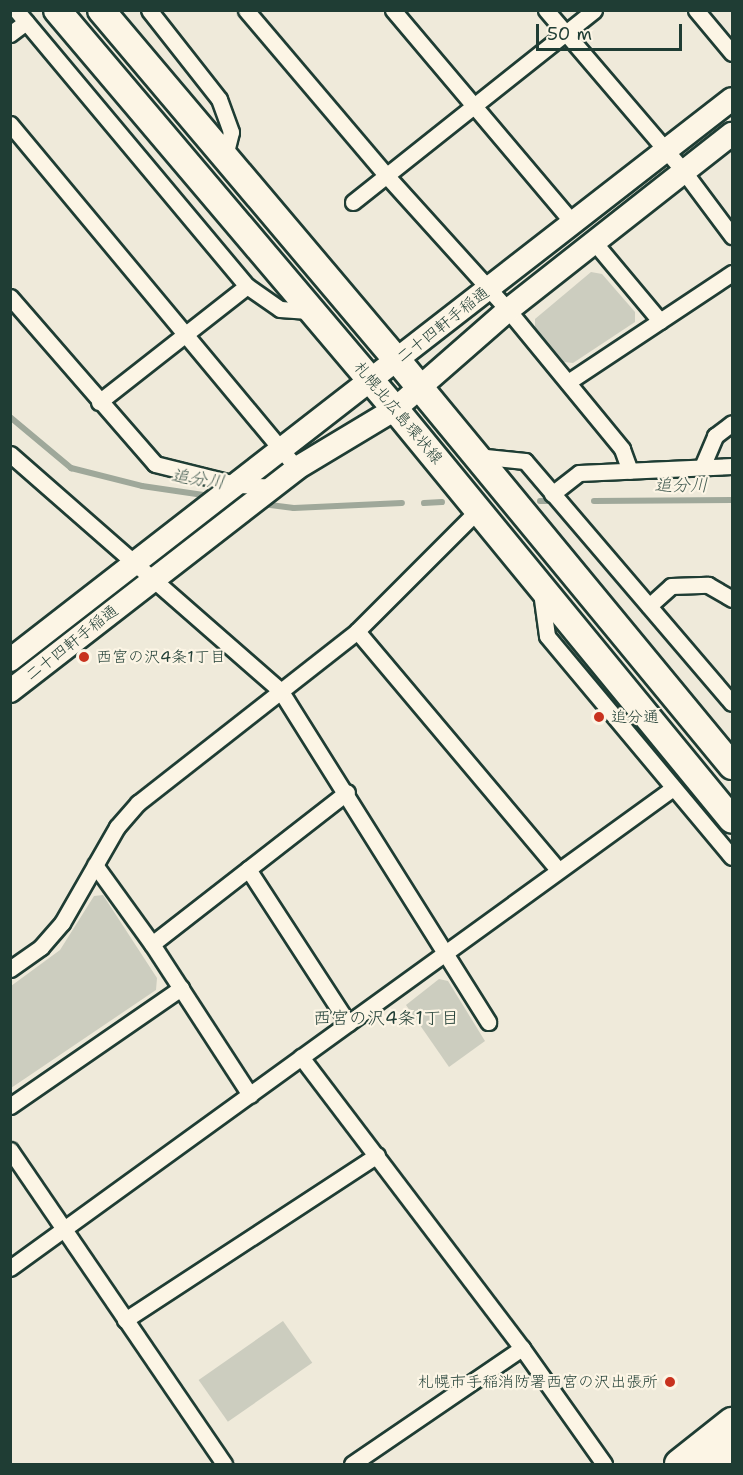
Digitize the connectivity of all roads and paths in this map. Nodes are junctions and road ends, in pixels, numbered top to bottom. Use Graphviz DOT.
graph roads {
  1 [pos="57,10"];
  2 [pos="101,10"];
  3 [pos="149,10"];
  4 [pos="246,10"];
  5 [pos="393,10"];
  6 [pos="546,10"];
  7 [pos="594,10"];
  8 [pos="696,10"];
  9 [pos="21,16"];
  10 [pos="564,32"];
  11 [pos="10,34"];
  12 [pos="732,53"];
  13 [pos="732,99"];
  14 [pos="474,104"];
  15 [pos="10,124"];
  16 [pos="732,134"];
  17 [pos="666,153"];
  18 [pos="225,156"];
  19 [pos="685,173"];
  20 [pos="386,175"];
  21 [pos="353,202"];
  22 [pos="573,223"];
  23 [pos="732,237"];
  24 [pos="594,242"];
  25 [pos="732,273"];
  26 [pos="247,286"];
  27 [pos="489,289"];
  28 [pos="10,297"];
  29 [pos="508,310"];
  30 [pos="312,311"];
  31 [pos="660,321"];
  32 [pos="186,332"];
  33 [pos="398,361"];
  34 [pos="372,382"];
  35 [pos="568,382"];
  36 [pos="420,388"];
  37 [pos="99,402"];
  38 [pos="395,408"];
  39 [pos="732,423"];
  40 [pos="476,456"];
  41 [pos="12,458"];
  42 [pos="292,459"];
  43 [pos="732,466"];
  44 [pos="702,467"];
  45 [pos="630,471"];
  46 [pos="236,487"];
  47 [pos="270,489"];
  48 [pos="552,494"];
  49 [pos="478,510"];
  50 [pos="136,565"];
  51 [pos="153,580"];
  52 [pos="540,586"];
  53 [pos="732,599"];
  54 [pos="649,606"];
  55 [pos="357,631"];
  56 [pos="10,660"];
  57 [pos="280,690"];
  58 [pos="10,691"];
  59 [pos="732,703"];
  60 [pos="732,766"];
  61 [pos="673,788"];
  62 [pos="347,792"];
  63 [pos="732,820"];
  64 [pos="732,857"];
  65 [pos="95,865"];
  66 [pos="248,869"];
  67 [pos="558,870"];
  68 [pos="152,944"];
  69 [pos="445,952"];
  70 [pos="10,969"];
  71 [pos="181,988"];
  72 [pos="488,1022"];
  73 [pos="348,1023"];
  74 [pos="301,1057"];
  75 [pos="250,1095"];
  76 [pos="10,1106"];
  77 [pos="10,1150"];
  78 [pos="376,1155"];
  79 [pos="63,1231"];
  80 [pos="10,1268"];
  81 [pos="125,1320"];
  82 [pos="522,1348"];
  83 [pos="732,1422"];
  84 [pos="732,1449"];
  85 [pos="224,1464"];
  86 [pos="352,1464"];
  87 [pos="604,1464"];
  88 [pos="679,1464"];
  89 [pos="714,1464"];
  1 -- 30 [label="main road, 札幌北広島環状線"];
  2 -- 18 [label="main road, 札幌北広島環状線"];
  3 -- 18 [label="street"];
  4 -- 20 [label="street"];
  5 -- 14 [label="street"];
  6 -- 10 [label="street"];
  7 -- 10 [label="street"];
  8 -- 12 [label="street"];
  9 -- 11 [label="street"];
  9 -- 26 [label="street"];
  10 -- 14 [label="street"];
  10 -- 17 [label="street"];
  13 -- 17 [label="street, 二十四軒手稲通"];
  14 -- 20 [label="street"];
  14 -- 22 [label="street"];
  15 -- 32 [label="street"];
  16 -- 19 [label="street, 二十四軒手稲通"];
  17 -- 19 [label="street"];
  17 -- 22 [label="street, 二十四軒手稲通"];
  18 -- 33 [label="main road, 札幌北広島環状線"];
  19 -- 23 [label="street"];
  19 -- 24 [label="street, 二十四軒手稲通"];
  20 -- 21 [label="street"];
  20 -- 27 [label="street"];
  22 -- 27 [label="street, 二十四軒手稲通"];
  24 -- 29 [label="street, 二十四軒手稲通"];
  24 -- 31 [label="street"];
  25 -- 31 [label="street"];
  26 -- 30 [label="street"];
  26 -- 32 [label="street"];
  27 -- 29 [label="street"];
  27 -- 33 [label="street, 二十四軒手稲通"];
  28 -- 37 [label="street"];
  29 -- 35 [label="street"];
  29 -- 36 [label="street, 二十四軒手稲通"];
  30 -- 34 [label="main road, 札幌北広島環状線"];
  31 -- 35 [label="street"];
  32 -- 37 [label="street"];
  32 -- 42 [label="street"];
  33 -- 34 [label="street, 二十四軒手稲通"];
  33 -- 36 [label="main road, 札幌北広島環状線"];
  34 -- 38 [label="main road, 札幌北広島環状線"];
  34 -- 42 [label="street, 二十四軒手稲通"];
  35 -- 45 [label="street"];
  36 -- 38 [label="street, 二十四軒手稲通"];
  36 -- 40 [label="main road, 札幌北広島環状線"];
  37 -- 46 [label="street"];
  38 -- 42 [label="street, 二十四軒手稲通"];
  38 -- 49 [label="main road, 札幌北広島環状線"];
  39 -- 44 [label="street"];
  40 -- 48 [label="street"];
  40 -- 60 [label="main road, 札幌北広島環状線"];
  41 -- 50 [label="street"];
  42 -- 46 [label="street, 二十四軒手稲通"];
  42 -- 47 [label="street, 二十四軒手稲通"];
  43 -- 44 [label="street"];
  44 -- 45 [label="street"];
  45 -- 48 [label="street"];
  46 -- 47 [label="street"];
  46 -- 50 [label="street, 二十四軒手稲通"];
  47 -- 51 [label="street, 二十四軒手稲通"];
  48 -- 54 [label="street"];
  49 -- 52 [label="main road, 札幌北広島環状線"];
  49 -- 55 [label="street"];
  50 -- 51 [label="street"];
  50 -- 56 [label="street, 二十四軒手稲通"];
  51 -- 57 [label="street"];
  51 -- 58 [label="street, 二十四軒手稲通"];
  52 -- 61 [label="street"];
  52 -- 63 [label="main road, 札幌北広島環状線"];
  53 -- 54 [label="street"];
  54 -- 59 [label="street"];
  55 -- 57 [label="street"];
  55 -- 67 [label="street"];
  57 -- 62 [label="street"];
  57 -- 65 [label="street"];
  61 -- 64 [label="street"];
  61 -- 67 [label="street"];
  62 -- 66 [label="street"];
  62 -- 69 [label="street"];
  65 -- 68 [label="street"];
  65 -- 70 [label="street"];
  66 -- 68 [label="street"];
  66 -- 73 [label="street"];
  67 -- 69 [label="street"];
  68 -- 71 [label="street"];
  69 -- 72 [label="street"];
  69 -- 73 [label="street"];
  71 -- 75 [label="street"];
  71 -- 76 [label="street"];
  73 -- 74 [label="street"];
  74 -- 75 [label="street"];
  74 -- 78 [label="street"];
  75 -- 79 [label="street"];
  77 -- 79 [label="street"];
  78 -- 81 [label="street"];
  78 -- 82 [label="street"];
  79 -- 80 [label="street"];
  79 -- 81 [label="street"];
  81 -- 85 [label="street"];
  82 -- 86 [label="street"];
  82 -- 87 [label="street"];
  83 -- 88 [label="highway"];
  84 -- 89 [label="highway"];
}
